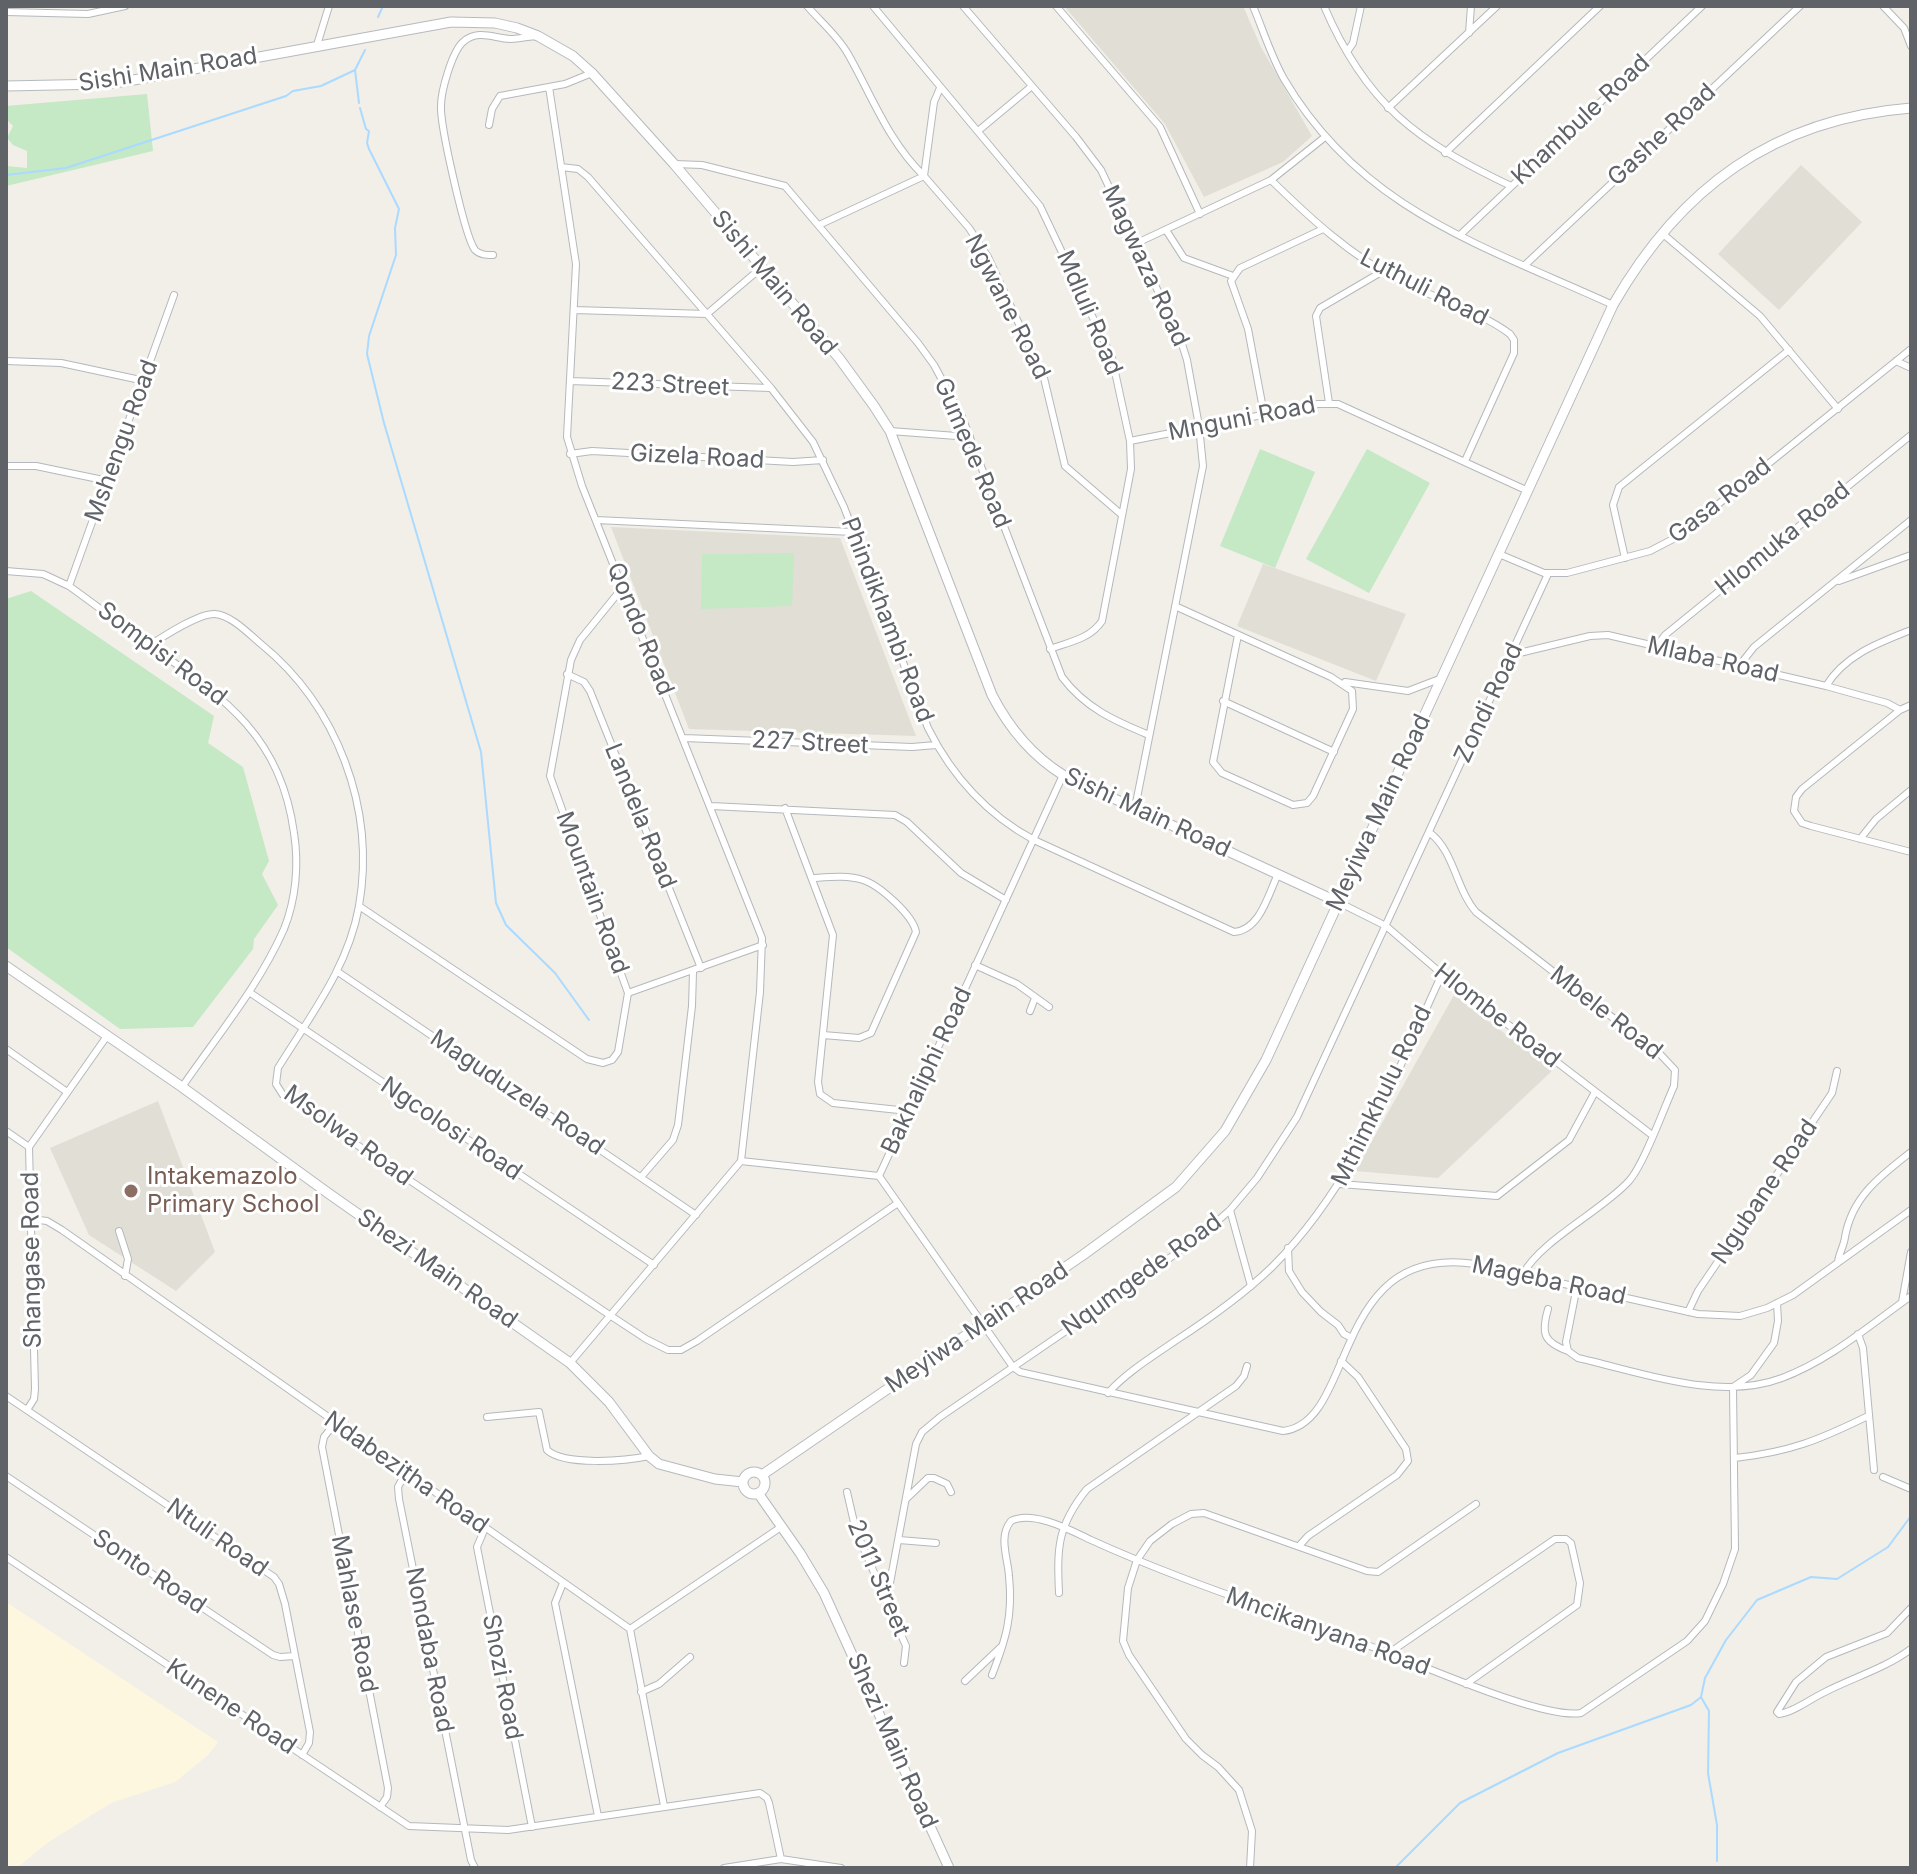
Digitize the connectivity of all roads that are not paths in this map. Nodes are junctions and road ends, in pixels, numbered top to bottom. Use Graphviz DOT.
graph roads {
  1 [pos="125,6"];
  2 [pos="329,6"];
  3 [pos="807,6"];
  4 [pos="873,6"];
  5 [pos="963,6"];
  6 [pos="1056,6"];
  7 [pos="1253,6"];
  8 [pos="1324,6"];
  9 [pos="1361,6"];
  10 [pos="1471,6"];
  11 [pos="1497,6"];
  12 [pos="1600,6"];
  13 [pos="1702,6"];
  14 [pos="1800,6"];
  15 [pos="1883,6"];
  16 [pos="9,10"];
  17 [pos="1469,33"];
  18 [pos="538,36"];
  19 [pos="317,45"];
  20 [pos="1911,46"];
  21 [pos="1347,52"];
  22 [pos="592,73"];
  23 [pos="6,86"];
  24 [pos="1032,86"];
  25 [pos="549,87"];
  26 [pos="940,88"];
  27 [pos="1388,108"];
  28 [pos="1911,108"];
  29 [pos="489,125"];
  30 [pos="978,131"];
  31 [pos="1325,137"];
  32 [pos="1445,153"];
  33 [pos="674,164"];
  34 [pos="561,167"];
  35 [pos="924,176"];
  36 [pos="1271,180"];
  37 [pos="1511,186"];
  38 [pos="1200,214"];
  39 [pos="819,225"];
  40 [pos="1323,229"];
  41 [pos="1166,230"];
  42 [pos="1661,232"];
  43 [pos="1460,235"];
  44 [pos="1137,243"];
  45 [pos="493,255"];
  46 [pos="1525,265"];
  47 [pos="761,268"];
  48 [pos="1383,271"];
  49 [pos="1233,276"];
  50 [pos="174,295"];
  51 [pos="1613,305"];
  52 [pos="574,310"];
  53 [pos="707,314"];
  54 [pos="1911,349"];
  55 [pos="1789,350"];
  56 [pos="6,361"];
  57 [pos="1896,361"];
  58 [pos="1911,368"];
  59 [pos="145,381"];
  60 [pos="570,381"];
  61 [pos="771,388"];
  62 [pos="1329,403"];
  63 [pos="1838,409"];
  64 [pos="1264,414"];
  65 [pos="1199,426"];
  66 [pos="890,431"];
  67 [pos="1911,435"];
  68 [pos="970,437"];
  69 [pos="1130,441"];
  70 [pos="570,454"];
  71 [pos="823,460"];
  72 [pos="1465,461"];
  73 [pos="6,466"];
  74 [pos="108,481"];
  75 [pos="1528,491"];
  76 [pos="1122,515"];
  77 [pos="596,520"];
  78 [pos="1911,520"];
  79 [pos="853,532"];
  80 [pos="1875,549"];
  81 [pos="1499,554"];
  82 [pos="1911,555"];
  83 [pos="1625,558"];
  84 [pos="1885,565"];
  85 [pos="6,571"];
  86 [pos="1548,574"];
  87 [pos="1836,582"];
  88 [pos="69,586"];
  89 [pos="623,587"];
  90 [pos="1175,606"];
  91 [pos="1911,630"];
  92 [pos="1238,635"];
  93 [pos="150,645"];
  94 [pos="1657,646"];
  95 [pos="1050,649"];
  96 [pos="1511,655"];
  97 [pos="1739,666"];
  98 [pos="567,674"];
  99 [pos="1442,678"];
  100 [pos="1340,682"];
  101 [pos="1826,686"];
  102 [pos="1223,701"];
  103 [pos="1911,705"];
  104 [pos="1900,710"];
  105 [pos="1149,735"];
  106 [pos="684,738"];
  107 [pos="936,745"];
  108 [pos="1334,752"];
  109 [pos="1063,775"];
  110 [pos="1911,790"];
  111 [pos="711,806"];
  112 [pos="785,808"];
  113 [pos="1135,808"];
  114 [pos="1430,833"];
  115 [pos="1860,839"];
  116 [pos="1034,840"];
  117 [pos="1911,852"];
  118 [pos="1278,874"];
  119 [pos="813,878"];
  120 [pos="1006,900"];
  121 [pos="1338,902"];
  122 [pos="359,906"];
  123 [pos="1386,926"];
  124 [pos="763,945"];
  125 [pos="975,965"];
  126 [pos="6,966"];
  127 [pos="701,968"];
  128 [pos="338,972"];
  129 [pos="693,972"];
  130 [pos="1442,974"];
  131 [pos="249,992"];
  132 [pos="628,993"];
  133 [pos="1035,998"];
  134 [pos="1049,1007"];
  135 [pos="1030,1011"];
  136 [pos="304,1029"];
  137 [pos="823,1035"];
  138 [pos="107,1036"];
  139 [pos="6,1049"];
  140 [pos="1837,1071"];
  141 [pos="182,1087"];
  142 [pos="67,1092"];
  143 [pos="1595,1092"];
  144 [pos="908,1111"];
  145 [pos="6,1131"];
  146 [pos="1652,1135"];
  147 [pos="29,1147"];
  148 [pos="1911,1152"];
  149 [pos="741,1161"];
  150 [pos="879,1176"];
  151 [pos="641,1177"];
  152 [pos="1340,1184"];
  153 [pos="898,1203"];
  154 [pos="1230,1210"];
  155 [pos="1911,1210"];
  156 [pos="696,1215"];
  157 [pos="31,1219"];
  158 [pos="119,1231"];
  159 [pos="1288,1248"];
  160 [pos="1911,1252"];
  161 [pos="1838,1262"];
  162 [pos="654,1265"];
  163 [pos="1523,1274"];
  164 [pos="125,1276"];
  165 [pos="1251,1286"];
  166 [pos="1577,1286"];
  167 [pos="1911,1296"];
  168 [pos="1902,1302"];
  169 [pos="1777,1303"];
  170 [pos="1548,1309"];
  171 [pos="1688,1312"];
  172 [pos="611,1316"];
  173 [pos="983,1324"];
  174 [pos="1858,1334"];
  175 [pos="1352,1338"];
  176 [pos="1568,1351"];
  177 [pos="1341,1361"];
  178 [pos="570,1363"];
  179 [pos="1247,1366"];
  180 [pos="1013,1367"];
  181 [pos="1733,1387"];
  182 [pos="1108,1393"];
  183 [pos="6,1396"];
  184 [pos="27,1410"];
  185 [pos="1198,1413"];
  186 [pos="1868,1416"];
  187 [pos="487,1417"];
  188 [pos="335,1423"];
  189 [pos="649,1456"];
  190 [pos="1735,1458"];
  191 [pos="1874,1470"];
  192 [pos="406,1472"];
  193 [pos="762,1475"];
  194 [pos="6,1476"];
  195 [pos="1883,1477"];
  196 [pos="743,1482"];
  197 [pos="1911,1489"];
  198 [pos="847,1492"];
  199 [pos="951,1492"];
  200 [pos="758,1493"];
  201 [pos="906,1499"];
  202 [pos="1476,1504"];
  203 [pos="781,1527"];
  204 [pos="485,1528"];
  205 [pos="1065,1528"];
  206 [pos="899,1540"];
  207 [pos="936,1543"];
  208 [pos="1299,1546"];
  209 [pos="6,1557"];
  210 [pos="1137,1560"];
  211 [pos="563,1583"];
  212 [pos="1059,1593"];
  213 [pos="887,1599"];
  214 [pos="1911,1608"];
  215 [pos="630,1629"];
  216 [pos="1003,1645"];
  217 [pos="1911,1649"];
  218 [pos="1389,1653"];
  219 [pos="295,1656"];
  220 [pos="690,1657"];
  221 [pos="904,1663"];
  222 [pos="992,1675"];
  223 [pos="965,1681"];
  224 [pos="1466,1684"];
  225 [pos="641,1692"];
  226 [pos="302,1755"];
  227 [pos="664,1806"];
  228 [pos="380,1807"];
  229 [pos="598,1816"];
  230 [pos="532,1827"];
  231 [pos="465,1830"];
  232 [pos="781,1859"];
  233 [pos="475,1868"];
  234 [pos="724,1868"];
  235 [pos="841,1868"];
  236 [pos="949,1868"];
  237 [pos="1250,1868"];
  1 -- 16 [label="street"];
  2 -- 19 [label="street"];
  3 -- 35 [label="street, Ngwane Road"];
  4 -- 26 [label="street, Mdluli Road"];
  5 -- 24 [label="street, Magwaza Road"];
  6 -- 38 [label="street"];
  7 -- 31 [label="street"];
  8 -- 21 [label="street"];
  9 -- 21 [label="street"];
  10 -- 17 [label="street"];
  11 -- 17 [label="street"];
  12 -- 32 [label="street"];
  13 -- 37 [label="street, Khambule Road"];
  14 -- 46 [label="street, Gashe Road"];
  15 -- 20 [label="street"];
  17 -- 27 [label="street"];
  18 -- 19 [label="street, Sishi Main Road"];
  18 -- 22 [label="street, Sishi Main Road"];
  18 -- 45 [label="street"];
  19 -- 23 [label="street, Sishi Main Road"];
  21 -- 27 [label="street"];
  22 -- 25 [label="street"];
  22 -- 33 [label="street, Sishi Main Road"];
  24 -- 30 [label="street"];
  24 -- 44 [label="street, Magwaza Road"];
  25 -- 29 [label="street"];
  25 -- 34 [label="street, Qondo Road"];
  26 -- 30 [label="street, Mdluli Road"];
  26 -- 35 [label="street"];
  27 -- 32 [label="street"];
  28 -- 42 [label="street, Meyiwa Main Road"];
  30 -- 69 [label="street, Mdluli Road"];
  31 -- 36 [label="street"];
  31 -- 43 [label="street"];
  32 -- 37 [label="street"];
  33 -- 39 [label="street, Gumede Road"];
  33 -- 47 [label="street, Sishi Main Road"];
  34 -- 52 [label="street, Qondo Road"];
  34 -- 53 [label="street, Phindikhambi Road"];
  35 -- 39 [label="street"];
  35 -- 76 [label="street, Ngwane Road"];
  36 -- 38 [label="street"];
  36 -- 40 [label="street, Luthuli Road"];
  37 -- 43 [label="street, Khambule Road"];
  38 -- 41 [label="street"];
  39 -- 68 [label="street, Gumede Road"];
  40 -- 48 [label="street, Luthuli Road"];
  40 -- 49 [label="street"];
  41 -- 44 [label="street"];
  41 -- 49 [label="street"];
  42 -- 51 [label="street, Meyiwa Main Road"];
  42 -- 55 [label="street"];
  43 -- 46 [label="street"];
  44 -- 65 [label="street, Magwaza Road"];
  46 -- 51 [label="street"];
  47 -- 53 [label="street"];
  47 -- 66 [label="street, Sishi Main Road"];
  48 -- 62 [label="street"];
  48 -- 72 [label="street, Luthuli Road"];
  49 -- 64 [label="street"];
  50 -- 59 [label="street, Mshengu Road"];
  51 -- 75 [label="street, Meyiwa Main Road"];
  52 -- 53 [label="street"];
  52 -- 60 [label="street, Qondo Road"];
  53 -- 61 [label="street, Phindikhambi Road"];
  54 -- 57 [label="street, Gasa Road"];
  55 -- 63 [label="street"];
  55 -- 83 [label="street"];
  56 -- 59 [label="street"];
  57 -- 58 [label="street"];
  57 -- 63 [label="street, Gasa Road"];
  59 -- 74 [label="street, Mshengu Road"];
  60 -- 61 [label="street, 223 Street"];
  60 -- 70 [label="street, Qondo Road"];
  61 -- 71 [label="street, Phindikhambi Road"];
  62 -- 64 [label="street, Mnguni Road"];
  62 -- 72 [label="street, Mnguni Road"];
  63 -- 83 [label="street, Gasa Road"];
  64 -- 65 [label="street, Mnguni Road"];
  65 -- 69 [label="street, Mnguni Road"];
  65 -- 90 [label="street, Magwaza Road"];
  66 -- 68 [label="street"];
  66 -- 109 [label="street, Sishi Main Road"];
  67 -- 94 [label="street, Hlomuka Road"];
  68 -- 95 [label="street, Gumede Road"];
  69 -- 76 [label="street, Mdluli Road"];
  70 -- 71 [label="street, Gizela Road"];
  70 -- 77 [label="street, Qondo Road"];
  71 -- 79 [label="street, Phindikhambi Road"];
  72 -- 75 [label="street, Mnguni Road"];
  73 -- 74 [label="street"];
  74 -- 88 [label="street, Mshengu Road"];
  75 -- 81 [label="street, Meyiwa Main Road"];
  76 -- 95 [label="street, Mdluli Road"];
  77 -- 79 [label="street"];
  77 -- 89 [label="street, Qondo Road"];
  78 -- 80 [label="street"];
  79 -- 107 [label="street, Phindikhambi Road"];
  80 -- 84 [label="street"];
  80 -- 87 [label="street"];
  81 -- 86 [label="street"];
  81 -- 99 [label="street, Meyiwa Main Road"];
  82 -- 84 [label="street"];
  83 -- 86 [label="street, Gasa Road"];
  84 -- 87 [label="street"];
  85 -- 88 [label="street, Sompisi Road"];
  86 -- 96 [label="street, Zondi Road"];
  87 -- 97 [label="street"];
  88 -- 93 [label="street, Sompisi Road"];
  89 -- 98 [label="street, Mountain Road"];
  89 -- 106 [label="street, Qondo Road"];
  90 -- 92 [label="street"];
  90 -- 105 [label="street, Magwaza Road"];
  91 -- 101 [label="street"];
  92 -- 100 [label="street"];
  92 -- 102 [label="street"];
  93 -- 122 [label="street, Msolwa Road"];
  93 -- 131 [label="street, Sompisi Road"];
  94 -- 96 [label="street, Mlaba Road"];
  94 -- 97 [label="street, Mlaba Road"];
  95 -- 105 [label="street, Gumede Road"];
  96 -- 114 [label="street, Zondi Road"];
  97 -- 101 [label="street, Mlaba Road"];
  98 -- 127 [label="street, Landela Road"];
  98 -- 132 [label="street, Mountain Road"];
  99 -- 100 [label="street"];
  99 -- 121 [label="street, Meyiwa Main Road"];
  100 -- 108 [label="street"];
  101 -- 104 [label="street, Mlaba Road"];
  102 -- 108 [label="street"];
  102 -- 108 [label="street"];
  103 -- 104 [label="street"];
  104 -- 115 [label="street"];
  105 -- 113 [label="street, Magwaza Road"];
  106 -- 107 [label="street, 227 Street"];
  106 -- 111 [label="street, Qondo Road"];
  107 -- 116 [label="street, Phindikhambi Road"];
  109 -- 113 [label="street, Sishi Main Road"];
  109 -- 116 [label="street, Bakhaliphi Road"];
  110 -- 115 [label="street"];
  111 -- 112 [label="street"];
  111 -- 124 [label="street, Qondo Road"];
  112 -- 119 [label="street"];
  112 -- 120 [label="street"];
  113 -- 118 [label="street, Sishi Main Road"];
  114 -- 123 [label="street, Nqumgede Road"];
  114 -- 146 [label="street, Mbele Road"];
  115 -- 117 [label="street"];
  116 -- 118 [label="street, Phindikhambi Road"];
  116 -- 120 [label="street, Bakhaliphi Road"];
  118 -- 121 [label="street, Sishi Main Road"];
  119 -- 137 [label="street"];
  119 -- 137 [label="street"];
  120 -- 125 [label="street, Bakhaliphi Road"];
  121 -- 123 [label="street, Hlombe Road"];
  121 -- 173 [label="street, Meyiwa Main Road"];
  122 -- 128 [label="street, Msolwa Road"];
  122 -- 132 [label="street, Mountain Road"];
  123 -- 130 [label="street, Hlombe Road"];
  123 -- 154 [label="street, Nqumgede Road"];
  124 -- 127 [label="street"];
  124 -- 149 [label="street, Qondo Road"];
  125 -- 133 [label="street"];
  125 -- 144 [label="street, Bakhaliphi Road"];
  126 -- 138 [label="street, Shezi Main Road"];
  127 -- 129 [label="street"];
  128 -- 136 [label="street, Msolwa Road"];
  128 -- 151 [label="street, Maguduzela Road"];
  129 -- 132 [label="street"];
  129 -- 151 [label="street"];
  130 -- 143 [label="street, Hlombe Road"];
  130 -- 152 [label="street, Mthimkhulu Road"];
  131 -- 136 [label="street, Ngcolosi Road"];
  131 -- 141 [label="street, Sompisi Road"];
  133 -- 134 [label="street"];
  133 -- 135 [label="street"];
  136 -- 162 [label="street, Ngcolosi Road"];
  136 -- 172 [label="street, Msolwa Road"];
  137 -- 144 [label="street"];
  138 -- 141 [label="street, Shezi Main Road"];
  138 -- 142 [label="street, Shangase Road"];
  139 -- 142 [label="street"];
  140 -- 171 [label="street, Ngubane Road"];
  141 -- 178 [label="street, Shezi Main Road"];
  142 -- 147 [label="street, Shangase Road"];
  143 -- 146 [label="street, Hlombe Road"];
  143 -- 152 [label="street"];
  144 -- 150 [label="street, Bakhaliphi Road"];
  145 -- 147 [label="street"];
  146 -- 163 [label="street, Mbele Road"];
  147 -- 157 [label="street, Shangase Road"];
  148 -- 161 [label="street"];
  149 -- 150 [label="street, Bakhaliphi Road"];
  149 -- 156 [label="street"];
  150 -- 153 [label="street"];
  151 -- 156 [label="street, Maguduzela Road"];
  152 -- 159 [label="street, Mthimkhulu Road"];
  153 -- 172 [label="street, Msolwa Road"];
  153 -- 173 [label="street"];
  154 -- 165 [label="street"];
  154 -- 180 [label="street, Nqumgede Road"];
  155 -- 161 [label="street, Mageba Road"];
  156 -- 162 [label="street"];
  157 -- 164 [label="street, Ndabezitha Road"];
  157 -- 184 [label="street, Shangase Road"];
  158 -- 164 [label="street"];
  159 -- 165 [label="street, Mthimkhulu Road"];
  159 -- 175 [label="street"];
  160 -- 168 [label="street"];
  161 -- 169 [label="street, Mageba Road"];
  162 -- 172 [label="street"];
  163 -- 166 [label="street, Mageba Road"];
  163 -- 175 [label="street, Mageba Road"];
  164 -- 188 [label="street, Ndabezitha Road"];
  165 -- 182 [label="street, Mthimkhulu Road"];
  166 -- 171 [label="street, Mageba Road"];
  166 -- 176 [label="street"];
  167 -- 168 [label="street"];
  168 -- 174 [label="street"];
  169 -- 171 [label="street, Mageba Road"];
  169 -- 181 [label="street"];
  170 -- 176 [label="street"];
  172 -- 178 [label="street"];
  173 -- 180 [label="street"];
  173 -- 193 [label="street, Meyiwa Main Road"];
  174 -- 181 [label="street"];
  174 -- 186 [label="street"];
  175 -- 177 [label="street, Mageba Road"];
  176 -- 181 [label="street"];
  177 -- 185 [label="street, Mageba Road"];
  177 -- 208 [label="street"];
  178 -- 189 [label="street, Shezi Main Road"];
  179 -- 185 [label="street"];
  180 -- 182 [label="street, Mageba Road"];
  180 -- 201 [label="street, Nqumgede Road"];
  181 -- 190 [label="street, Mncikanyana Road"];
  182 -- 185 [label="street, Mageba Road"];
  183 -- 184 [label="street, Ntuli Road"];
  184 -- 219 [label="street, Ntuli Road"];
  185 -- 205 [label="street"];
  186 -- 190 [label="street"];
  186 -- 191 [label="street"];
  187 -- 189 [label="street"];
  188 -- 192 [label="street, Ndabezitha Road"];
  188 -- 228 [label="street, Mahlase Road"];
  189 -- 196 [label="street, Shezi Main Road"];
  190 -- 224 [label="street, Mncikanyana Road"];
  192 -- 204 [label="street, Ndabezitha Road"];
  192 -- 231 [label="street, Nondaba Road"];
  193 -- 196 [label="street, Shezi Main Road"];
  193 -- 200 [label="street"];
  194 -- 219 [label="street, Sonto Road"];
  195 -- 197 [label="street"];
  196 -- 200 [label="street, Shezi Main Road"];
  198 -- 213 [label="street, 2011 Street"];
  199 -- 201 [label="street"];
  200 -- 203 [label="street, Shezi Main Road"];
  201 -- 206 [label="street, Nqumgede Road"];
  202 -- 208 [label="street"];
  203 -- 215 [label="street"];
  203 -- 236 [label="street, Shezi Main Road"];
  204 -- 211 [label="street, Ndabezitha Road"];
  204 -- 230 [label="street, Shozi Road"];
  205 -- 210 [label="street, Mncikanyana Road"];
  205 -- 212 [label="street"];
  205 -- 216 [label="street, Mncikanyana Road"];
  206 -- 207 [label="street"];
  206 -- 213 [label="street, Nqumgede Road"];
  208 -- 210 [label="street"];
  209 -- 226 [label="street, Kunene Road"];
  210 -- 218 [label="street, Mncikanyana Road"];
  210 -- 237 [label="street"];
  211 -- 215 [label="street, Ndabezitha Road"];
  211 -- 229 [label="street"];
  213 -- 221 [label="street, 2011 Street"];
  214 -- 217 [label="street"];
  215 -- 225 [label="street"];
  216 -- 222 [label="street"];
  216 -- 223 [label="street"];
  218 -- 224 [label="street, Mncikanyana Road"];
  218 -- 224 [label="street"];
  219 -- 226 [label="street, Ntuli Road"];
  220 -- 225 [label="street"];
  225 -- 227 [label="street"];
  226 -- 228 [label="street, Kunene Road"];
  227 -- 229 [label="street, Kunene Road"];
  227 -- 232 [label="street, Kunene Road"];
  228 -- 231 [label="street, Kunene Road"];
  229 -- 230 [label="street, Kunene Road"];
  230 -- 231 [label="street, Kunene Road"];
  231 -- 233 [label="street"];
  232 -- 234 [label="street"];
  232 -- 235 [label="street"];
}
